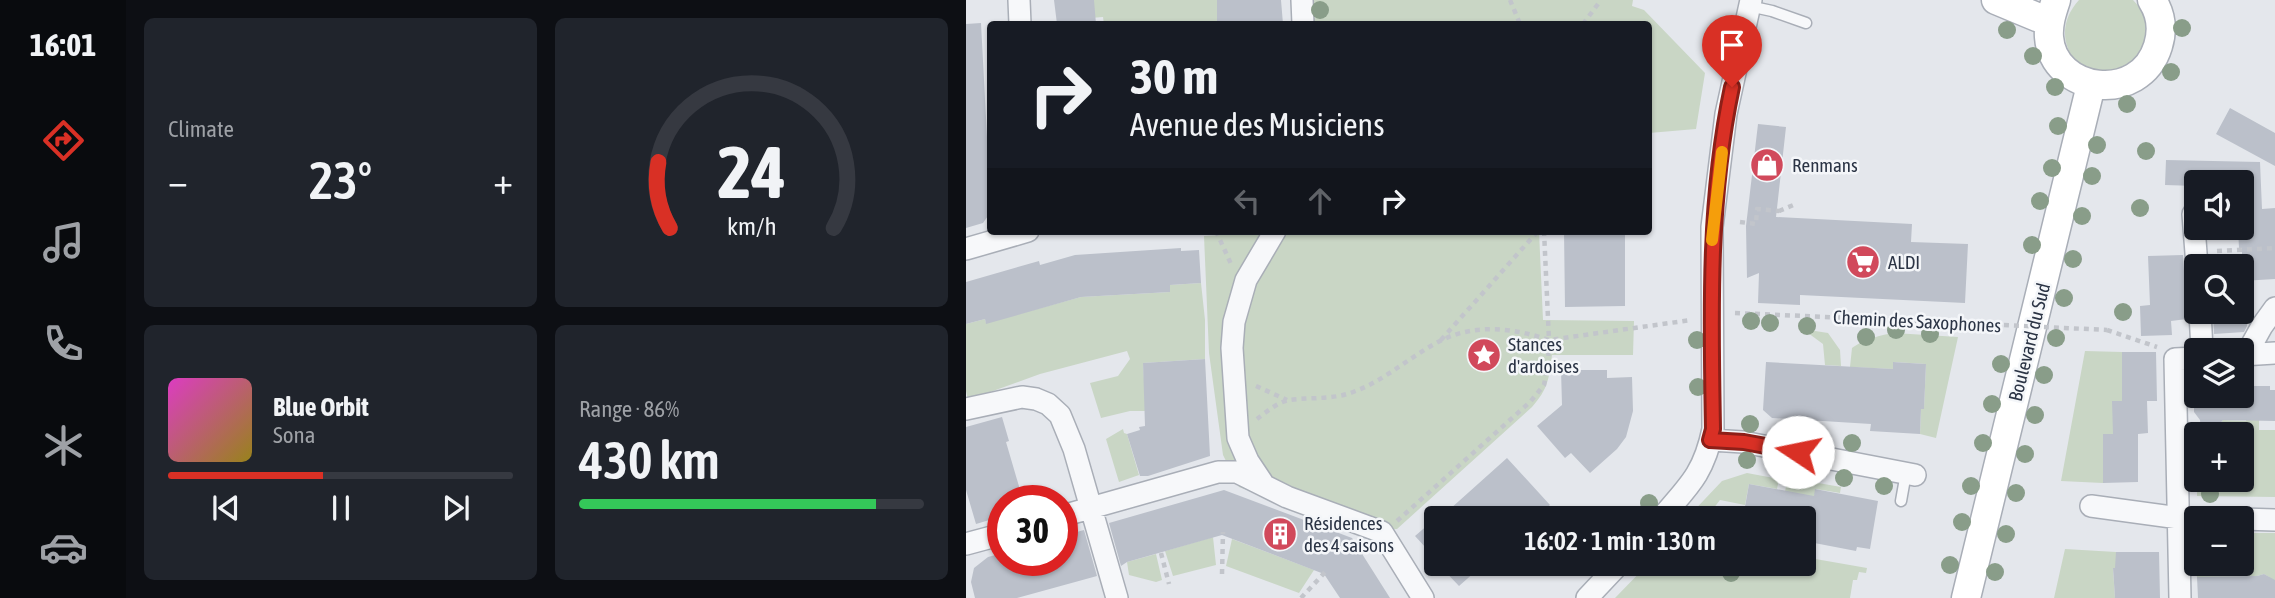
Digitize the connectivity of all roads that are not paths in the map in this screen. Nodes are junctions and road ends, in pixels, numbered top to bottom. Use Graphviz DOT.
graph roads {
  1 [pos="1019,0"];
  2 [pos="1302,0"];
  3 [pos="1996,0"];
  4 [pos="2152,0"];
  5 [pos="1750,3"];
  6 [pos="2053,11"];
  7 [pos="1020,21"];
  8 [pos="1303,21"];
  9 [pos="1806,23"];
  10 [pos="2091,85"];
  11 [pos="1014,235"];
  12 [pos="1274,235"];
  13 [pos="966,249"];
  14 [pos="2275,308"];
  15 [pos="2254,339"];
  16 [pos="2275,353"];
  17 [pos="2254,354"];
  18 [pos="2187,408"];
  19 [pos="966,409"];
  20 [pos="1710,440"];
  21 [pos="1911,474"];
  22 [pos="1262,482"];
  23 [pos="1901,501"];
  24 [pos="1672,506"];
  25 [pos="2091,506"];
  26 [pos="2188,506"];
  27 [pos="1092,508"];
  28 [pos="1078,512"];
  29 [pos="2184,518"];
  30 [pos="2254,519"];
  31 [pos="2275,520"];
  32 [pos="987,538"];
  33 [pos="966,544"];
  34 [pos="2184,558"];
  35 [pos="1608,576"];
  36 [pos="1117,598"];
  37 [pos="1423,598"];
  38 [pos="1587,598"];
  39 [pos="1966,598"];
  40 [pos="2180,598"];
  1 -- 7 [label="street"];
  2 -- 8 [label="street"];
  3 -- 6 [label="main road"];
  4 -- 10 [label="main road"];
  5 -- 9 [label="lane"];
  5 -- 20 [label="street"];
  6 -- 10 [label="main road"];
  10 -- 39 [label="main road, Boulevard du Sud"];
  11 -- 13 [label="street"];
  12 -- 22 [label="street"];
  14 -- 15 [label="street"];
  16 -- 17 [label="street"];
  18 -- 26 [label="street"];
  19 -- 27 [label="street"];
  20 -- 21 [label="street"];
  20 -- 24 [label="street"];
  21 -- 23 [label="lane"];
  22 -- 27 [label="street"];
  22 -- 37 [label="street"];
  25 -- 29 [label="street"];
  27 -- 28 [label="street"];
  27 -- 36 [label="street"];
  30 -- 31 [label="street"];
  32 -- 33 [label="street"];
  34 -- 40 [label="street"];
  35 -- 38 [label="street"];
}
